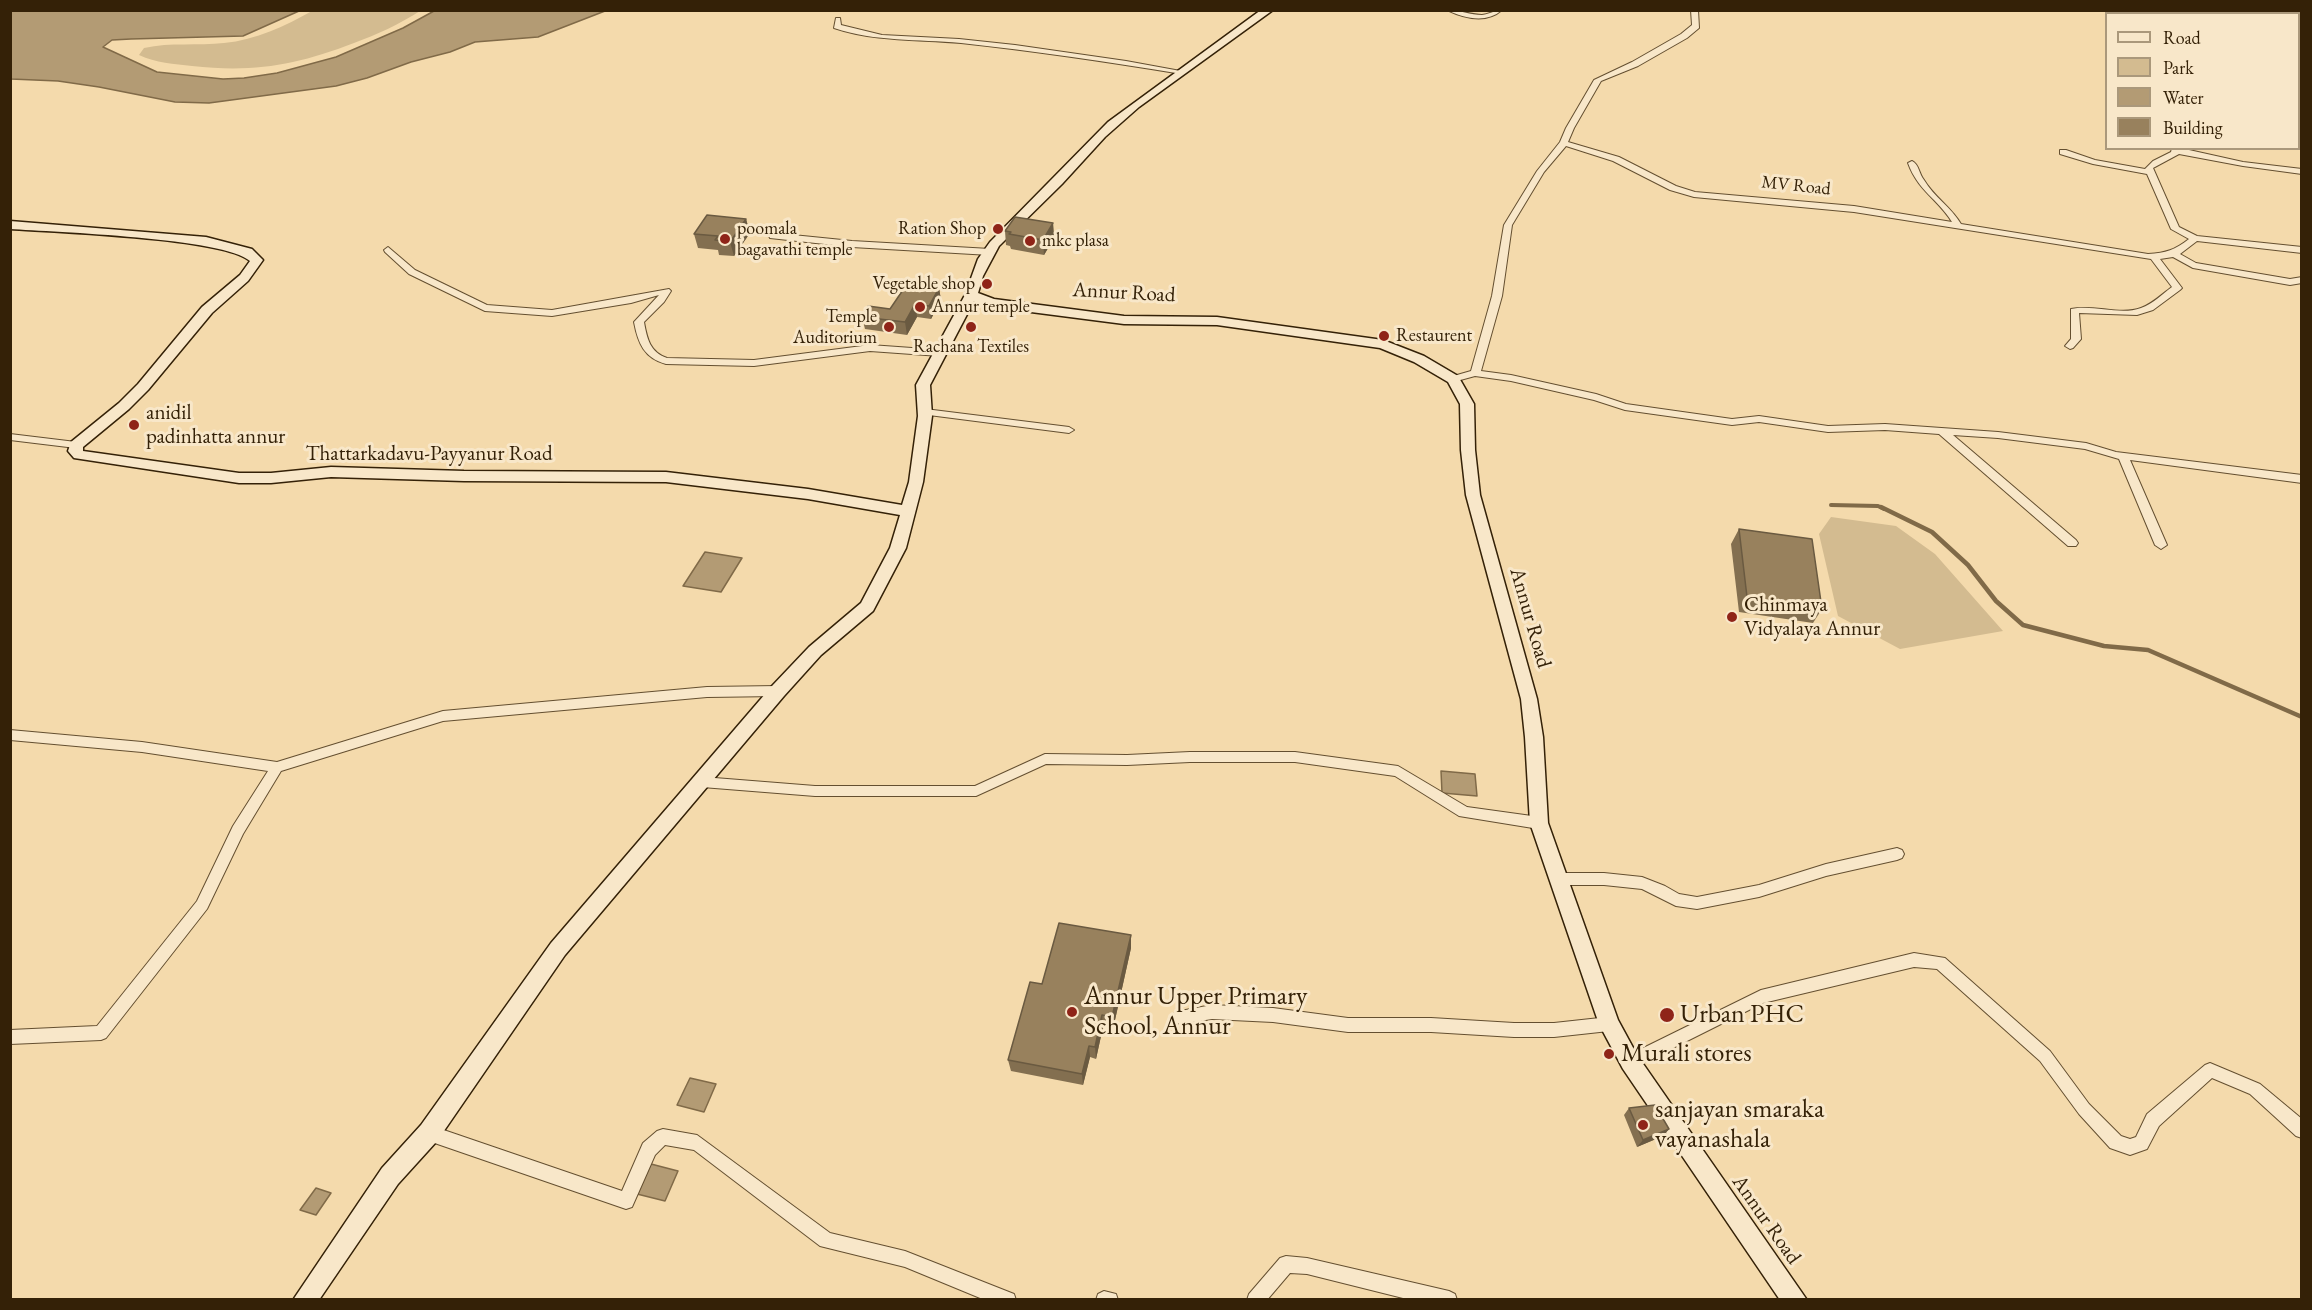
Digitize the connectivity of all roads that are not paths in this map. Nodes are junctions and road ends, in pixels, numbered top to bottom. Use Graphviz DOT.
graph roads {
  1 [pos="1269,10"];
  2 [pos="1450,10"];
  3 [pos="1499,10"];
  4 [pos="1694,10"];
  5 [pos="838,19"];
  6 [pos="1182,72"];
  7 [pos="1564,142"];
  8 [pos="2176,150"];
  9 [pos="2063,152"];
  10 [pos="1912,163"];
  11 [pos="2151,172"];
  12 [pos="2301,172"];
  13 [pos="10,225"];
  14 [pos="1958,226"];
  15 [pos="773,236"];
  16 [pos="2195,238"];
  17 [pos="388,250"];
  18 [pos="2301,250"];
  19 [pos="990,252"];
  20 [pos="2173,254"];
  21 [pos="2154,257"];
  22 [pos="2301,280"];
  23 [pos="971,295"];
  24 [pos="2070,346"];
  25 [pos="940,353"];
  26 [pos="1475,373"];
  27 [pos="1452,379"];
  28 [pos="925,412"];
  29 [pos="1069,430"];
  30 [pos="1942,431"];
  31 [pos="10,437"];
  32 [pos="76,445"];
  33 [pos="2123,456"];
  34 [pos="2301,479"];
  35 [pos="906,511"];
  36 [pos="2072,543"];
  37 [pos="2161,545"];
  38 [pos="778,691"];
  39 [pos="10,735"];
  40 [pos="278,767"];
  41 [pos="702,782"];
  42 [pos="1539,823"];
  43 [pos="1897,854"];
  44 [pos="1557,879"];
  45 [pos="1180,1017"];
  46 [pos="1609,1024"];
  47 [pos="10,1037"];
  48 [pos="1630,1062"];
  49 [pos="2301,1130"];
  50 [pos="429,1133"];
  51 [pos="305,1299"];
  52 [pos="1008,1299"];
  53 [pos="1104,1299"];
  54 [pos="1110,1299"];
  55 [pos="1255,1299"];
  56 [pos="1449,1299"];
  57 [pos="1795,1299"];
  1 -- 6 [label="main road"];
  2 -- 3 [label="street"];
  4 -- 7 [label="street"];
  5 -- 6 [label="street"];
  6 -- 19 [label="main road"];
  7 -- 14 [label="street, MV Road"];
  7 -- 26 [label="street"];
  8 -- 11 [label="street"];
  8 -- 12 [label="street"];
  9 -- 11 [label="street"];
  10 -- 14 [label="street"];
  11 -- 16 [label="street"];
  13 -- 32 [label="main road"];
  14 -- 21 [label="street, MV Road"];
  15 -- 19 [label="street"];
  16 -- 18 [label="street"];
  16 -- 20 [label="street, MV Road"];
  17 -- 25 [label="street"];
  19 -- 23 [label="main road"];
  20 -- 21 [label="street, MV Road"];
  20 -- 22 [label="street"];
  21 -- 24 [label="street"];
  23 -- 25 [label="main road"];
  23 -- 27 [label="main road, Annur Road"];
  25 -- 28 [label="main road"];
  26 -- 27 [label="street"];
  26 -- 30 [label="street"];
  27 -- 42 [label="main road, Annur Road"];
  28 -- 29 [label="street"];
  28 -- 35 [label="main road"];
  30 -- 33 [label="street"];
  30 -- 36 [label="street"];
  31 -- 32 [label="street"];
  32 -- 35 [label="main road, Thattarkadavu-Payyanur Road"];
  33 -- 34 [label="street"];
  33 -- 37 [label="street"];
  35 -- 38 [label="main road"];
  38 -- 40 [label="street"];
  38 -- 41 [label="main road"];
  39 -- 40 [label="street"];
  40 -- 47 [label="street"];
  41 -- 42 [label="street"];
  41 -- 50 [label="main road"];
  42 -- 44 [label="main road, Annur Road"];
  43 -- 44 [label="street"];
  44 -- 46 [label="main road, Annur Road"];
  45 -- 46 [label="street"];
  46 -- 48 [label="main road, Annur Road"];
  48 -- 49 [label="street"];
  48 -- 57 [label="main road, Annur Road"];
  50 -- 51 [label="main road"];
  50 -- 52 [label="street"];
  53 -- 54 [label="street"];
  55 -- 56 [label="street"];
}
